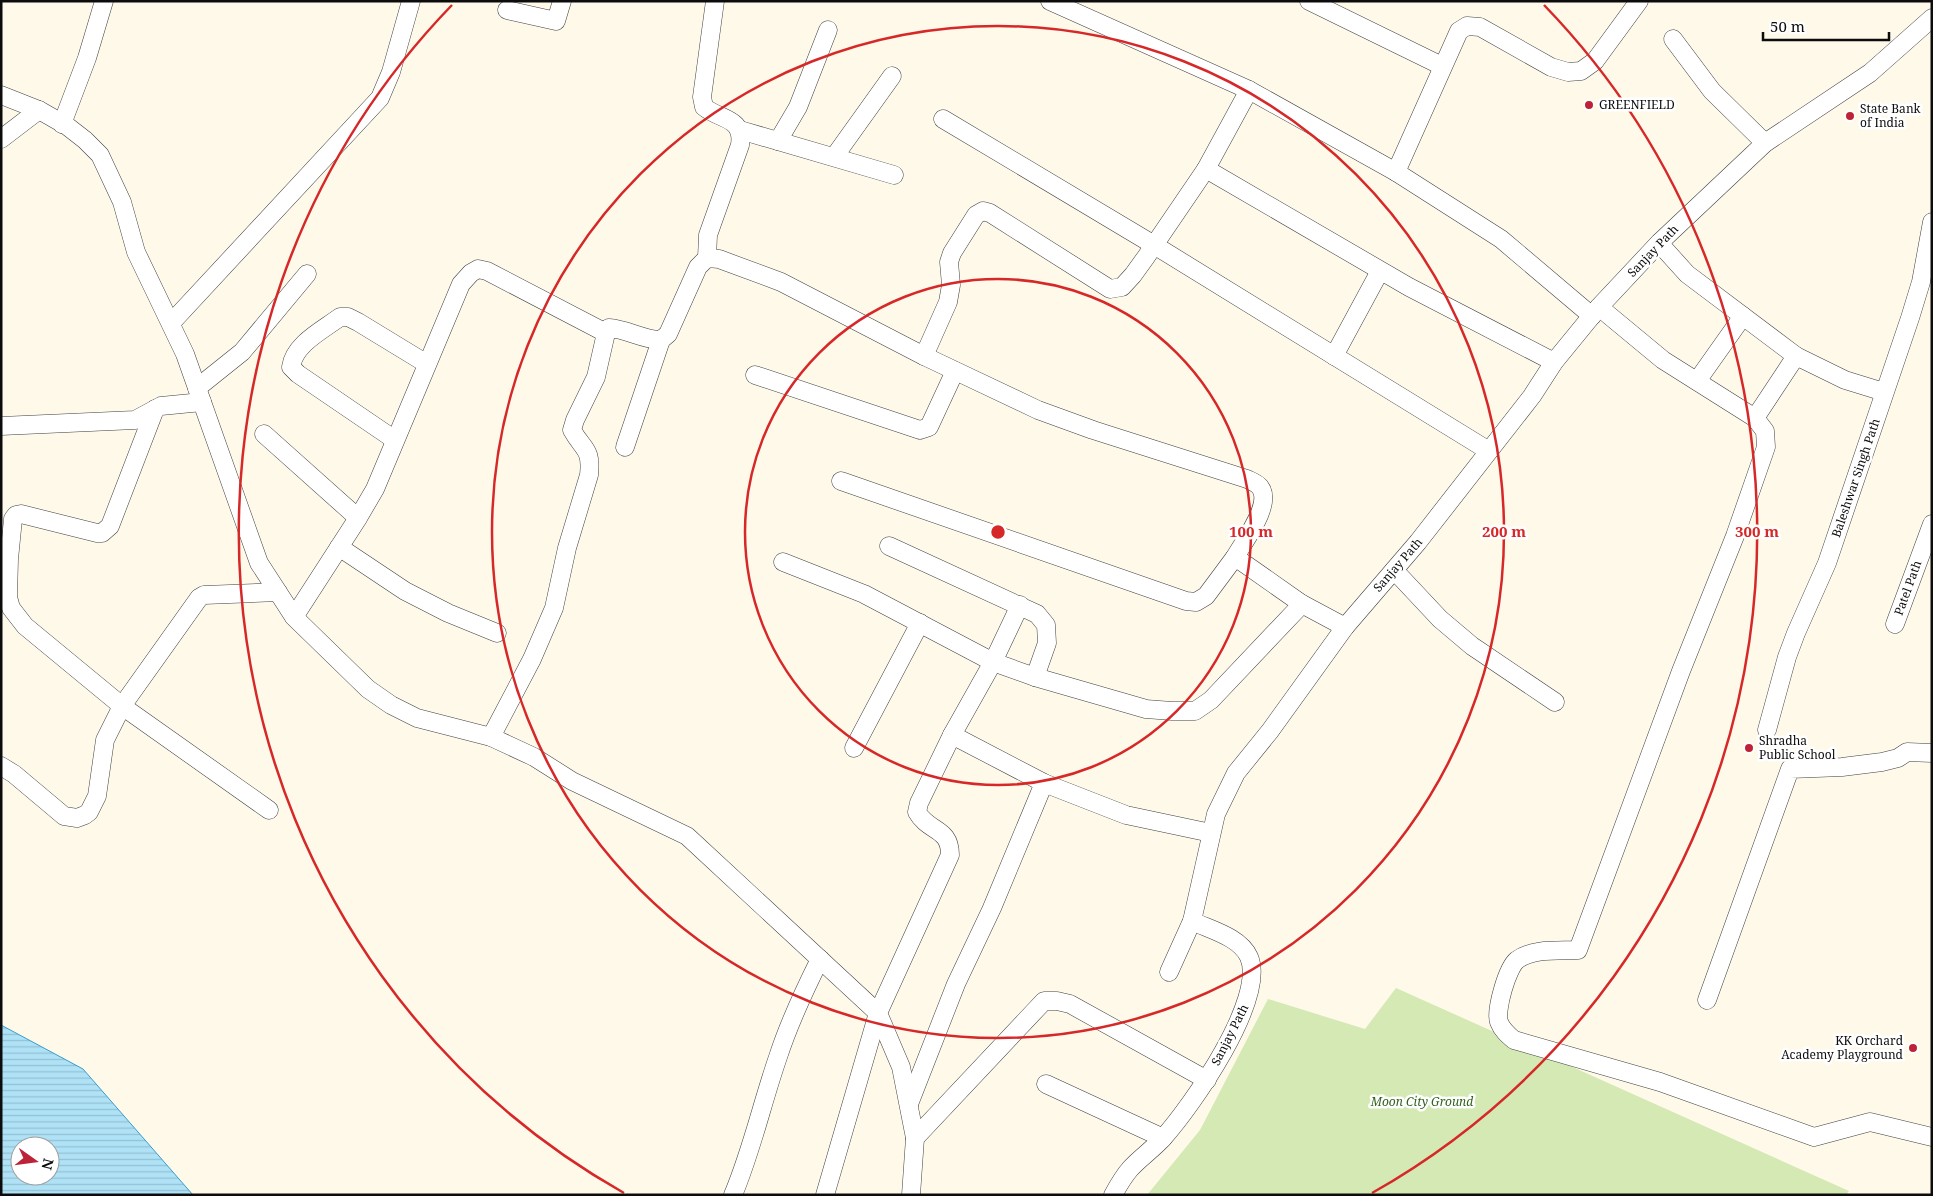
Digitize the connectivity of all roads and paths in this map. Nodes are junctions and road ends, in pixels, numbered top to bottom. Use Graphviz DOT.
graph roads {
  1 [pos="104,1"];
  2 [pos="411,1"];
  3 [pos="562,1"];
  4 [pos="715,1"];
  5 [pos="1050,1"];
  6 [pos="1309,1"];
  7 [pos="1639,1"];
  8 [pos="507,10"];
  9 [pos="1932,18"];
  10 [pos="828,30"];
  11 [pos="1673,39"];
  12 [pos="1442,66"];
  13 [pos="892,76"];
  14 [pos="1249,90"];
  15 [pos="1,95"];
  16 [pos="39,110"];
  17 [pos="943,119"];
  18 [pos="62,124"];
  19 [pos="740,130"];
  20 [pos="1,139"];
  21 [pos="778,141"];
  22 [pos="1765,143"];
  23 [pos="834,157"];
  24 [pos="1206,169"];
  25 [pos="1396,172"];
  26 [pos="894,175"];
  27 [pos="1932,222"];
  28 [pos="1659,243"];
  29 [pos="1154,245"];
  30 [pos="707,258"];
  31 [pos="1380,271"];
  32 [pos="307,274"];
  33 [pos="1596,312"];
  34 [pos="1743,316"];
  35 [pos="171,323"];
  36 [pos="606,333"];
  37 [pos="661,340"];
  38 [pos="924,356"];
  39 [pos="1334,356"];
  40 [pos="1796,356"];
  41 [pos="1554,362"];
  42 [pos="427,364"];
  43 [pos="955,371"];
  44 [pos="755,375"];
  45 [pos="1697,381"];
  46 [pos="1884,392"];
  47 [pos="200,395"];
  48 [pos="155,409"];
  49 [pos="1754,418"];
  50 [pos="1,426"];
  51 [pos="264,434"];
  52 [pos="395,440"];
  53 [pos="625,447"];
  54 [pos="1489,451"];
  55 [pos="841,481"];
  56 [pos="358,518"];
  57 [pos="1932,524"];
  58 [pos="889,546"];
  59 [pos="339,547"];
  60 [pos="1235,557"];
  61 [pos="783,562"];
  62 [pos="1394,570"];
  63 [pos="278,592"];
  64 [pos="1302,604"];
  65 [pos="1020,605"];
  66 [pos="294,617"];
  67 [pos="920,623"];
  68 [pos="1895,624"];
  69 [pos="1345,627"];
  70 [pos="497,633"];
  71 [pos="993,662"];
  72 [pos="1036,677"];
  73 [pos="1555,702"];
  74 [pos="122,706"];
  75 [pos="1767,730"];
  76 [pos="952,735"];
  77 [pos="491,737"];
  78 [pos="854,748"];
  79 [pos="1932,753"];
  80 [pos="1,766"];
  81 [pos="1044,783"];
  82 [pos="268,810"];
  83 [pos="1211,833"];
  84 [pos="1192,921"];
  85 [pos="820,959"];
  86 [pos="1169,972"];
  87 [pos="1707,1000"];
  88 [pos="878,1013"];
  89 [pos="1207,1080"];
  90 [pos="1046,1084"];
  91 [pos="909,1104"];
  92 [pos="1932,1137"];
  93 [pos="915,1138"];
  94 [pos="1163,1138"];
  95 [pos="733,1195"];
  96 [pos="825,1195"];
  97 [pos="911,1195"];
  98 [pos="1113,1195"];
  1 -- 18 [label="street"];
  2 -- 35 [label="street"];
  3 -- 8 [label="street"];
  4 -- 19 [label="street"];
  5 -- 14 [label="street"];
  6 -- 12 [label="street"];
  7 -- 12 [label="street"];
  9 -- 22 [label="street, Sanjay Path"];
  10 -- 21 [label="street"];
  11 -- 22 [label="street"];
  12 -- 25 [label="street"];
  13 -- 23 [label="street"];
  14 -- 24 [label="street"];
  14 -- 25 [label="street"];
  15 -- 16 [label="street"];
  16 -- 18 [label="street"];
  16 -- 20 [label="street"];
  17 -- 29 [label="street"];
  18 -- 35 [label="street"];
  19 -- 21 [label="street"];
  19 -- 30 [label="street"];
  21 -- 23 [label="street"];
  22 -- 28 [label="street, Sanjay Path"];
  23 -- 26 [label="street"];
  24 -- 29 [label="street"];
  24 -- 31 [label="street"];
  25 -- 33 [label="street"];
  27 -- 46 [label="street, Baleshwar Singh Path"];
  28 -- 33 [label="street, Sanjay Path"];
  28 -- 34 [label="street"];
  29 -- 38 [label="street"];
  29 -- 39 [label="street"];
  30 -- 37 [label="street"];
  30 -- 38 [label="street"];
  31 -- 39 [label="street"];
  31 -- 41 [label="street"];
  32 -- 47 [label="street"];
  33 -- 41 [label="street, Sanjay Path"];
  33 -- 45 [label="street"];
  34 -- 40 [label="street"];
  34 -- 45 [label="street"];
  35 -- 47 [label="street"];
  36 -- 37 [label="street"];
  36 -- 42 [label="street"];
  36 -- 77 [label="street"];
  37 -- 53 [label="street"];
  38 -- 43 [label="street"];
  39 -- 54 [label="street"];
  40 -- 46 [label="street"];
  40 -- 49 [label="street"];
  41 -- 54 [label="street, Sanjay Path"];
  42 -- 52 [label="street"];
  42 -- 52 [label="street"];
  43 -- 44 [label="street"];
  43 -- 60 [label="street"];
  45 -- 49 [label="street"];
  46 -- 75 [label="street, Baleshwar Singh Path"];
  47 -- 48 [label="street"];
  47 -- 63 [label="street"];
  48 -- 50 [label="street"];
  48 -- 74 [label="street"];
  49 -- 92 [label="street"];
  51 -- 56 [label="street"];
  52 -- 56 [label="street"];
  54 -- 62 [label="street, Sanjay Path"];
  55 -- 60 [label="street"];
  56 -- 59 [label="street"];
  57 -- 68 [label="street, Patel Path"];
  58 -- 65 [label="street"];
  59 -- 66 [label="street"];
  59 -- 70 [label="street"];
  60 -- 64 [label="street"];
  61 -- 67 [label="street"];
  62 -- 69 [label="street, Sanjay Path"];
  62 -- 73 [label="street"];
  63 -- 66 [label="street"];
  63 -- 74 [label="street"];
  64 -- 69 [label="street"];
  64 -- 72 [label="street"];
  65 -- 71 [label="street"];
  65 -- 72 [label="street"];
  66 -- 77 [label="street"];
  67 -- 71 [label="street"];
  67 -- 78 [label="street"];
  69 -- 83 [label="street, Sanjay Path"];
  71 -- 72 [label="street"];
  71 -- 76 [label="street"];
  74 -- 80 [label="street"];
  74 -- 82 [label="street"];
  76 -- 81 [label="street"];
  76 -- 88 [label="street"];
  77 -- 85 [label="street"];
  79 -- 87 [label="street"];
  81 -- 83 [label="street"];
  81 -- 91 [label="street"];
  83 -- 84 [label="street, Sanjay Path"];
  84 -- 86 [label="street"];
  84 -- 89 [label="street, Sanjay Path"];
  85 -- 88 [label="street"];
  85 -- 95 [label="street"];
  88 -- 91 [label="street"];
  88 -- 96 [label="street"];
  89 -- 93 [label="street"];
  89 -- 94 [label="street, Sanjay Path"];
  90 -- 94 [label="street"];
  91 -- 93 [label="street"];
  93 -- 97 [label="street"];
  94 -- 98 [label="street, Sanjay Path"];
}
